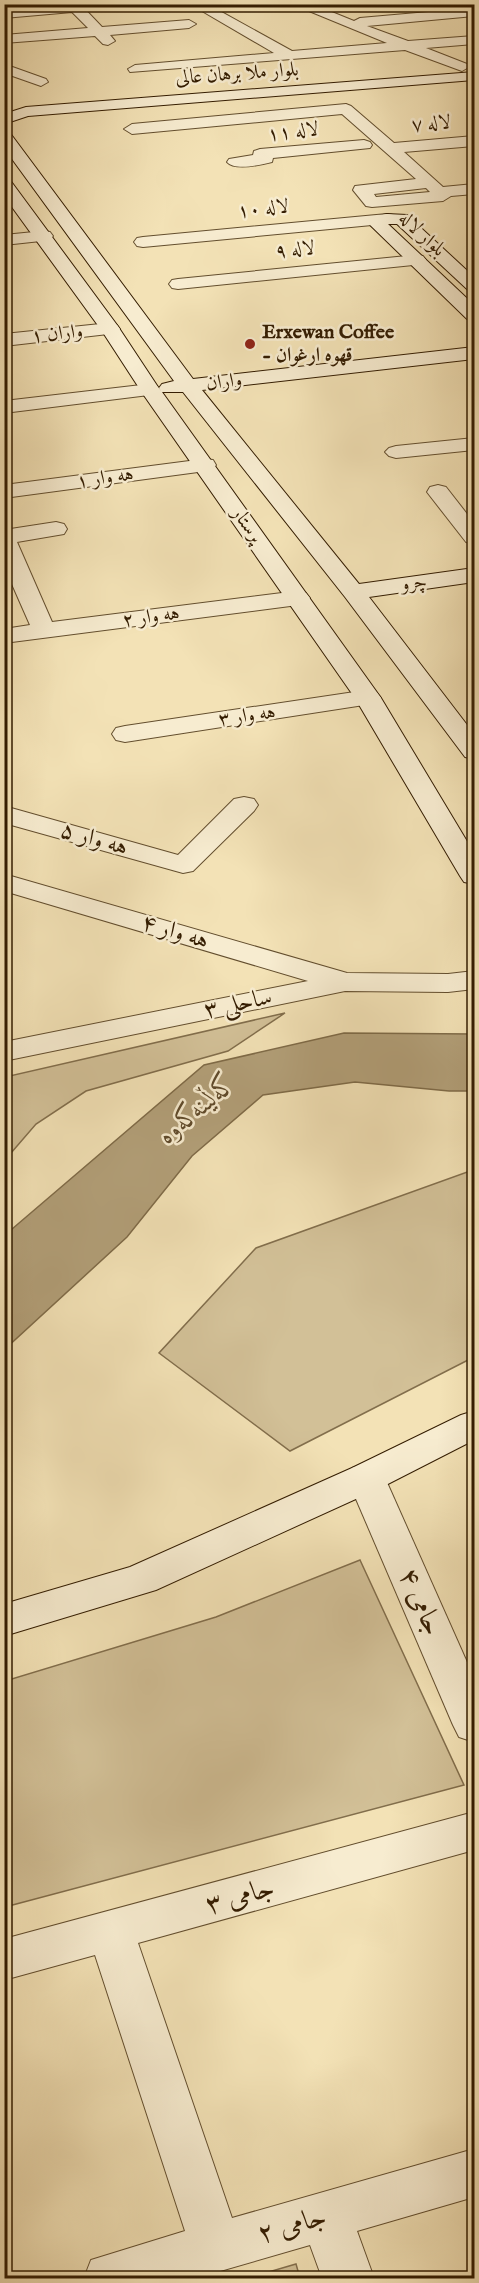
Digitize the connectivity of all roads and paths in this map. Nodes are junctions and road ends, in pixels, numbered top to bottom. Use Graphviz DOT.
graph roads {
  1 [pos="196,4"];
  2 [pos="298,4"];
  3 [pos="74,6"];
  4 [pos="474,12"];
  5 [pos="4,14"];
  6 [pos="136,15"];
  7 [pos="86,18"];
  8 [pos="351,23"];
  9 [pos="189,24"];
  10 [pos="4,25"];
  11 [pos="99,31"];
  12 [pos="4,39"];
  13 [pos="474,40"];
  14 [pos="408,45"];
  15 [pos="290,56"];
  16 [pos="468,66"];
  17 [pos="4,68"];
  18 [pos="135,69"];
  19 [pos="474,76"];
  20 [pos="41,82"];
  21 [pos="151,83"];
  22 [pos="4,105"];
  23 [pos="323,111"];
  24 [pos="4,119"];
  25 [pos="132,129"];
  26 [pos="4,135"];
  27 [pos="474,141"];
  28 [pos="364,145"];
  29 [pos="392,148"];
  30 [pos="235,162"];
  31 [pos="4,184"];
  32 [pos="406,185"];
  33 [pos="436,188"];
  34 [pos="474,189"];
  35 [pos="372,202"];
  36 [pos="387,219"];
  37 [pos="44,236"];
  38 [pos="4,240"];
  39 [pos="143,242"];
  40 [pos="417,260"];
  41 [pos="178,284"];
  42 [pos="474,286"];
  43 [pos="474,315"];
  44 [pos="110,329"];
  45 [pos="4,340"];
  46 [pos="474,353"];
  47 [pos="188,386"];
  48 [pos="150,390"];
  49 [pos="4,407"];
  50 [pos="474,444"];
  51 [pos="396,452"];
  52 [pos="205,465"];
  53 [pos="4,492"];
  54 [pos="438,492"];
  55 [pos="56,529"];
  56 [pos="474,537"];
  57 [pos="4,538"];
  58 [pos="474,575"];
  59 [pos="352,591"];
  60 [pos="298,598"];
  61 [pos="44,631"];
  62 [pos="4,636"];
  63 [pos="368,698"];
  64 [pos="125,734"];
  65 [pos="472,743"];
  66 [pos="244,805"];
  67 [pos="4,814"];
  68 [pos="474,876"];
  69 [pos="4,882"];
  70 [pos="474,980"];
  71 [pos="345,982"];
  72 [pos="4,1052"];
  73 [pos="474,1424"];
  74 [pos="366,1478"];
  75 [pos="4,1620"];
  76 [pos="474,1725"];
  77 [pos="474,1832"];
  78 [pos="111,1933"];
  79 [pos="4,1960"];
  80 [pos="474,2173"];
  81 [pos="326,2216"];
  82 [pos="217,2248"];
  83 [pos="110,2278"];
  84 [pos="348,2278"];
  1 -- 15 [label="street"];
  2 -- 8 [label="street"];
  3 -- 5 [label="street"];
  3 -- 7 [label="street"];
  4 -- 8 [label="street"];
  6 -- 7 [label="street"];
  7 -- 10 [label="street"];
  7 -- 11 [label="street"];
  8 -- 14 [label="street"];
  9 -- 11 [label="street"];
  11 -- 12 [label="street"];
  11 -- 18 [label="street"];
  13 -- 14 [label="street"];
  14 -- 15 [label="street"];
  14 -- 16 [label="street"];
  15 -- 18 [label="street"];
  16 -- 22 [label="street, بلوار ملا برهان عالی"];
  17 -- 20 [label="street"];
  18 -- 21 [label="street"];
  19 -- 24 [label="street, بلوار ملا برهان عالی"];
  23 -- 25 [label="street"];
  23 -- 28 [label="street, لاله ۱۱"];
  23 -- 29 [label="street, لاله ۱۱"];
  26 -- 47 [label="street, پرستار"];
  27 -- 29 [label="street, لاله ۷"];
  28 -- 30 [label="street, لاله ۱۱"];
  28 -- 32 [label="street, لاله ۱۱"];
  29 -- 33 [label="street, لاله ۱۱"];
  31 -- 37 [label="street, پرستار"];
  32 -- 33 [label="street"];
  32 -- 35 [label="street"];
  33 -- 34 [label="street"];
  33 -- 35 [label="street"];
  35 -- 36 [label="street"];
  36 -- 39 [label="street, لاله ۱۰"];
  36 -- 40 [label="street, بلوار لاله"];
  36 -- 42 [label="street, بلوار لاله"];
  37 -- 38 [label="street"];
  37 -- 44 [label="street, پرستار"];
  40 -- 41 [label="street, لاله ۹"];
  40 -- 43 [label="street, بلوار لاله"];
  44 -- 45 [label="street, واران ۱"];
  44 -- 48 [label="street, پرستار"];
  46 -- 47 [label="street, واران"];
  47 -- 48 [label="street, واران"];
  47 -- 59 [label="street, پرستار"];
  48 -- 49 [label="street"];
  48 -- 52 [label="street, پرستار"];
  50 -- 51 [label="street"];
  52 -- 53 [label="street, هه وار ۱"];
  52 -- 60 [label="street, پرستار"];
  54 -- 56 [label="street"];
  55 -- 57 [label="street"];
  57 -- 61 [label="street"];
  58 -- 59 [label="street, چرو"];
  59 -- 65 [label="street, پرستار"];
  60 -- 61 [label="street, هه وار ۲"];
  60 -- 63 [label="street, پرستار"];
  61 -- 62 [label="street, هه وار ۲"];
  63 -- 64 [label="street, هه وار ۳"];
  63 -- 68 [label="street, پرستار"];
  66 -- 67 [label="street, هه وار ۵"];
  69 -- 71 [label="street, هه وار ۴"];
  70 -- 71 [label="street, ساحلی ۳"];
  71 -- 72 [label="street, ساحلی ۳"];
  73 -- 74 [label="street"];
  74 -- 75 [label="street"];
  74 -- 76 [label="street, جامی ۴"];
  77 -- 78 [label="street, جامی ۳"];
  78 -- 79 [label="street, جامی ۳"];
  78 -- 82 [label="street"];
  80 -- 81 [label="street, جامی ۲"];
  81 -- 82 [label="street, جامی ۲"];
  81 -- 84 [label="street"];
  82 -- 83 [label="street, جامی ۲"];
}
